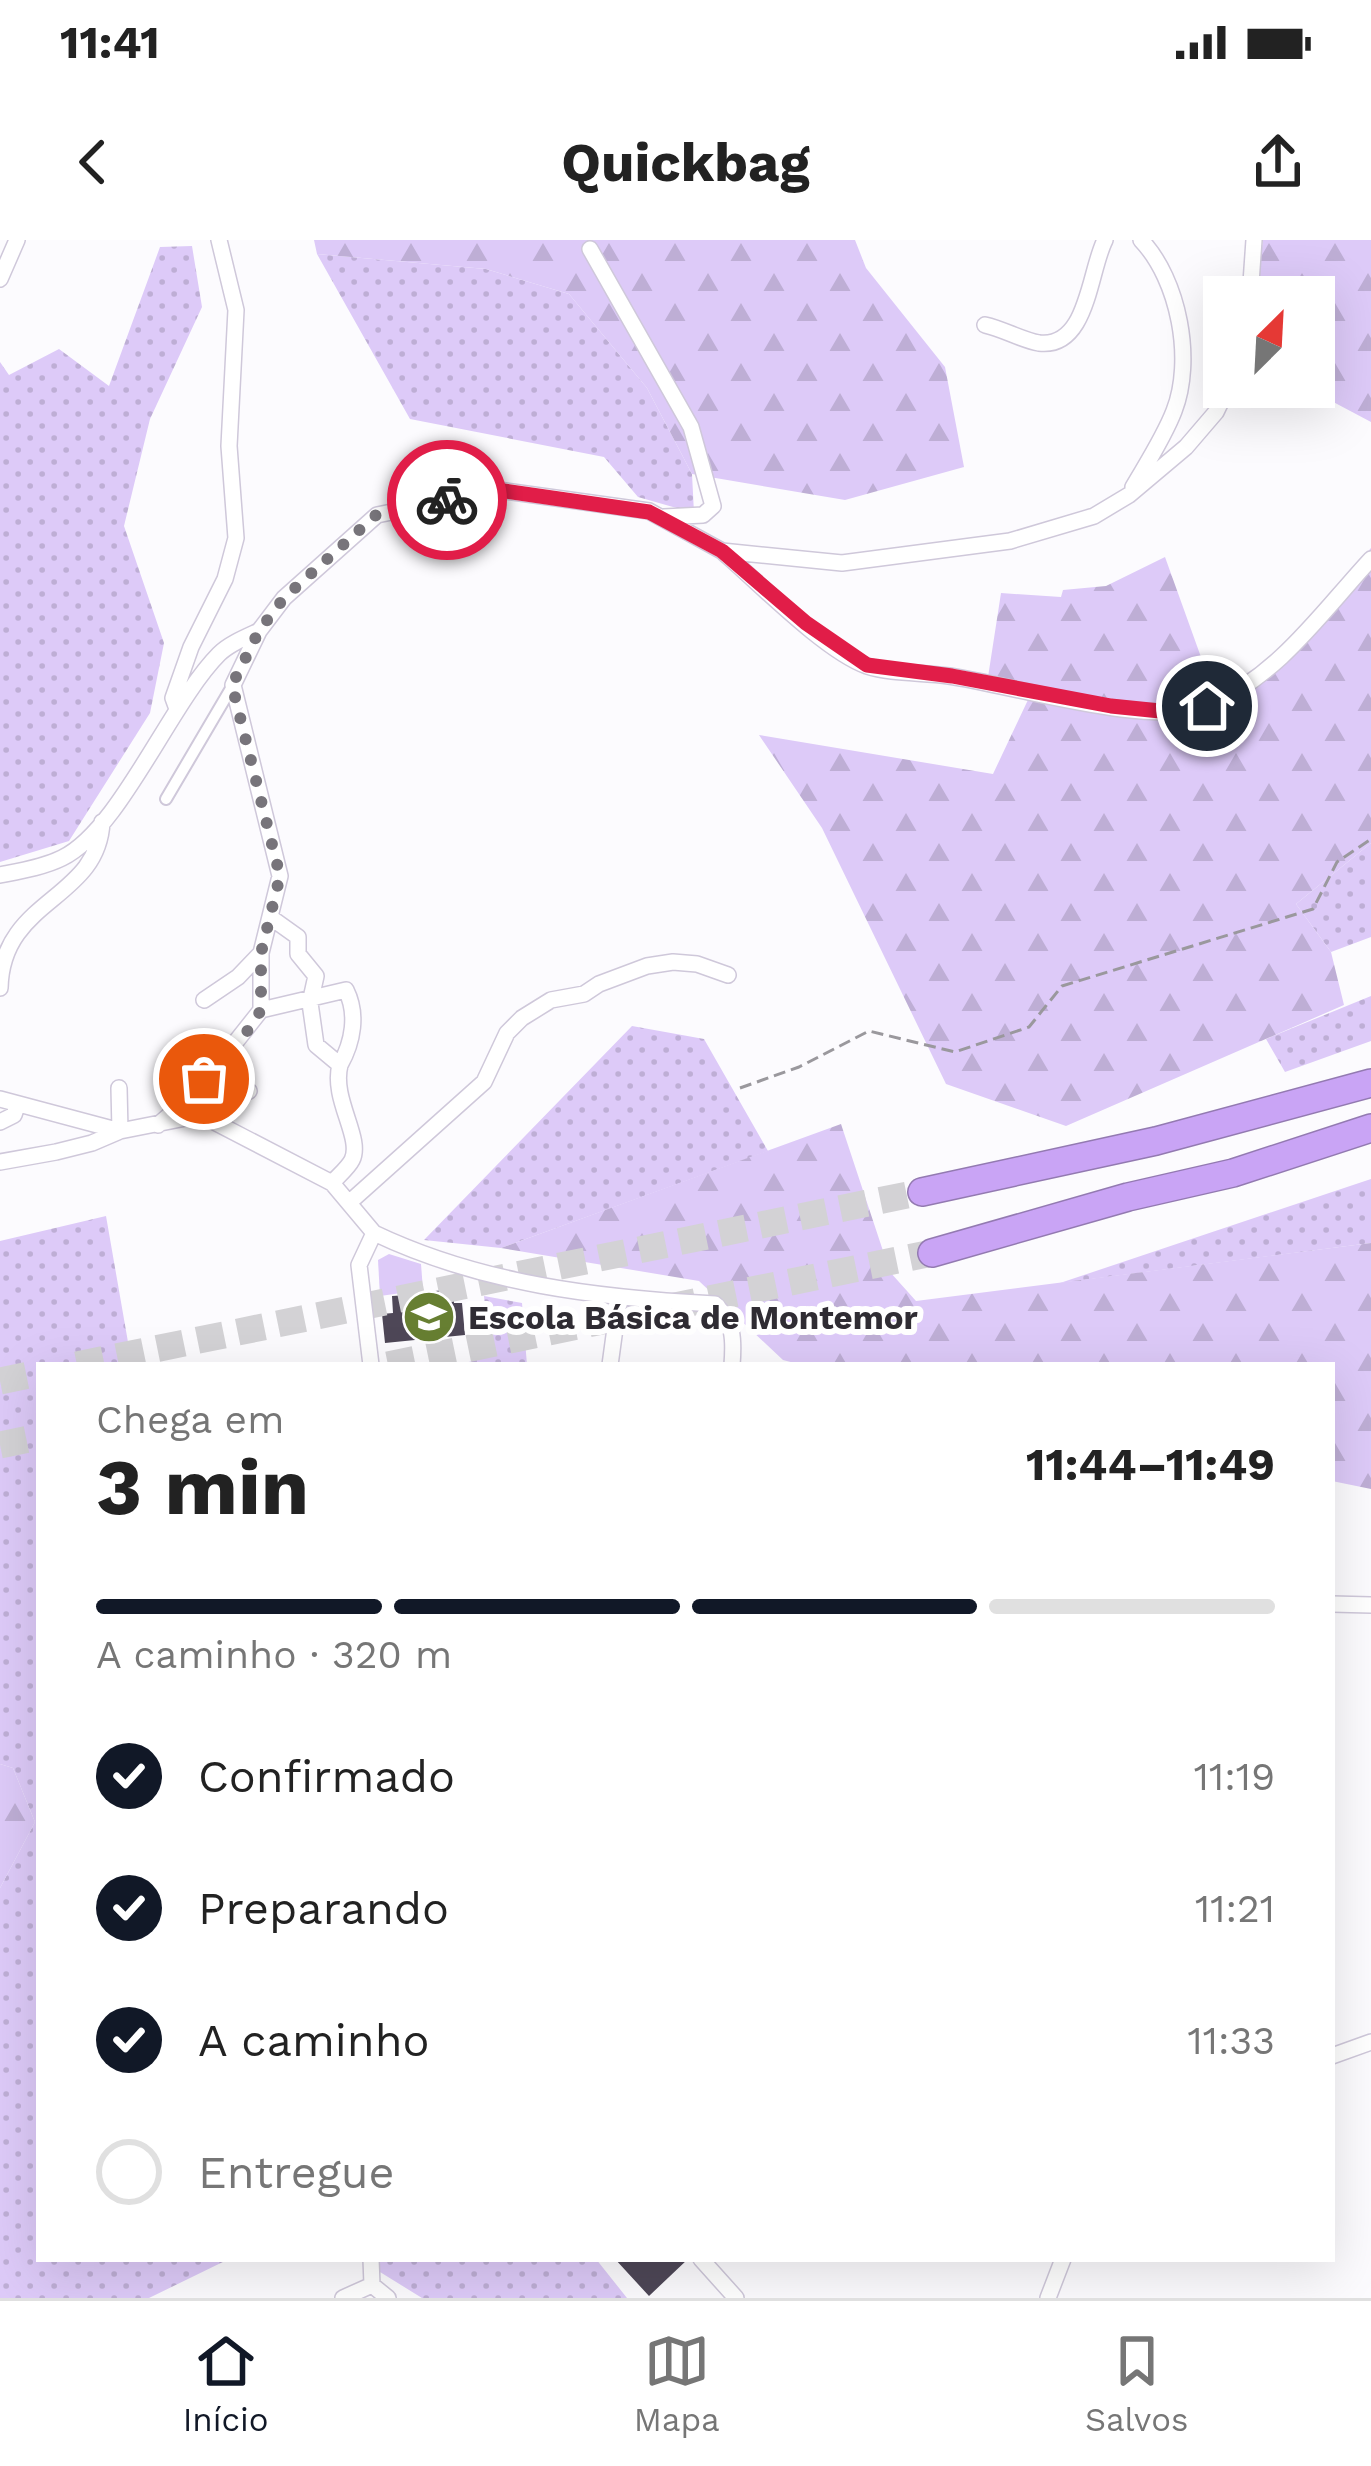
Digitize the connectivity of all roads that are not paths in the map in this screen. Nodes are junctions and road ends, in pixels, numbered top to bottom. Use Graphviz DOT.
graph roads {
  1 [pos="17,240"];
  2 [pos="219,240"];
  3 [pos="1106,240"];
  4 [pos="1141,240"];
  5 [pos="1253,240"];
  6 [pos="590,249"];
  7 [pos="1251,276"];
  8 [pos="0,279"];
  9 [pos="985,325"];
  10 [pos="1218,408"];
  11 [pos="1129,495"];
  12 [pos="661,517"];
  13 [pos="722,551"];
  14 [pos="1371,559"];
  15 [pos="259,631"];
  16 [pos="232,685"];
  17 [pos="177,709"];
  18 [pos="166,800"];
  19 [pos="103,823"];
  20 [pos="0,875"];
  21 [pos="270,917"];
  22 [pos="261,953"];
  23 [pos="728,975"];
  24 [pos="0,988"];
  25 [pos="314,995"];
  26 [pos="204,1000"];
  27 [pos="261,1010"];
  28 [pos="340,1065"];
  29 [pos="204,1079"];
  30 [pos="1371,1083"];
  31 [pos="119,1088"];
  32 [pos="249,1091"];
  33 [pos="0,1099"];
  34 [pos="17,1106"];
  35 [pos="201,1115"];
  36 [pos="0,1122"];
  37 [pos="158,1125"];
  38 [pos="1371,1128"];
  39 [pos="120,1131"];
  40 [pos="1371,1148"];
  41 [pos="0,1162"];
  42 [pos="332,1183"];
  43 [pos="922,1192"];
  44 [pos="351,1201"];
  45 [pos="1101,1206"];
  46 [pos="374,1233"];
  47 [pos="932,1253"];
  48 [pos="619,1299"];
  49 [pos="371,1362"];
  50 [pos="610,1362"];
  51 [pos="732,1362"];
  52 [pos="1335,1603"];
  53 [pos="1371,1605"];
  54 [pos="1371,2042"];
  55 [pos="1335,2055"];
  56 [pos="371,2262"];
  57 [pos="704,2262"];
  58 [pos="1062,2262"];
  59 [pos="373,2285"];
  60 [pos="343,2298"];
  61 [pos="388,2298"];
  62 [pos="736,2298"];
  63 [pos="1048,2298"];
  1 -- 8 [label="street"];
  2 -- 17 [label="street"];
  3 -- 9 [label="street"];
  4 -- 11 [label="street"];
  5 -- 7 [label="street"];
  6 -- 12 [label="street"];
  10 -- 11 [label="street"];
  11 -- 13 [label="street"];
  12 -- 13 [label="street"];
  12 -- 15 [label="street"];
  13 -- 14 [label="street"];
  15 -- 16 [label="street"];
  15 -- 17 [label="street"];
  16 -- 18 [label="street"];
  16 -- 21 [label="street"];
  17 -- 19 [label="street"];
  19 -- 20 [label="street"];
  19 -- 24 [label="street"];
  21 -- 22 [label="street"];
  21 -- 25 [label="street"];
  22 -- 26 [label="street"];
  22 -- 27 [label="street"];
  23 -- 44 [label="street"];
  25 -- 27 [label="street"];
  25 -- 28 [label="street"];
  25 -- 28 [label="street"];
  27 -- 29 [label="street"];
  28 -- 42 [label="street"];
  29 -- 35 [label="street"];
  29 -- 37 [label="street"];
  30 -- 43 [label="highway"];
  31 -- 39 [label="street"];
  32 -- 35 [label="street"];
  33 -- 34 [label="street"];
  34 -- 36 [label="street"];
  34 -- 39 [label="street"];
  35 -- 37 [label="street"];
  35 -- 42 [label="street"];
  37 -- 39 [label="street"];
  38 -- 45 [label="highway"];
  39 -- 41 [label="street"];
  40 -- 45 [label="highway"];
  42 -- 44 [label="street"];
  44 -- 46 [label="street"];
  45 -- 47 [label="highway"];
  46 -- 48 [label="street"];
  46 -- 49 [label="street"];
  48 -- 50 [label="street"];
  48 -- 51 [label="street"];
  52 -- 53 [label="street"];
  54 -- 55 [label="street"];
  56 -- 59 [label="street"];
  57 -- 62 [label="street"];
  58 -- 63 [label="street"];
  59 -- 60 [label="street"];
  59 -- 61 [label="street"];
}
